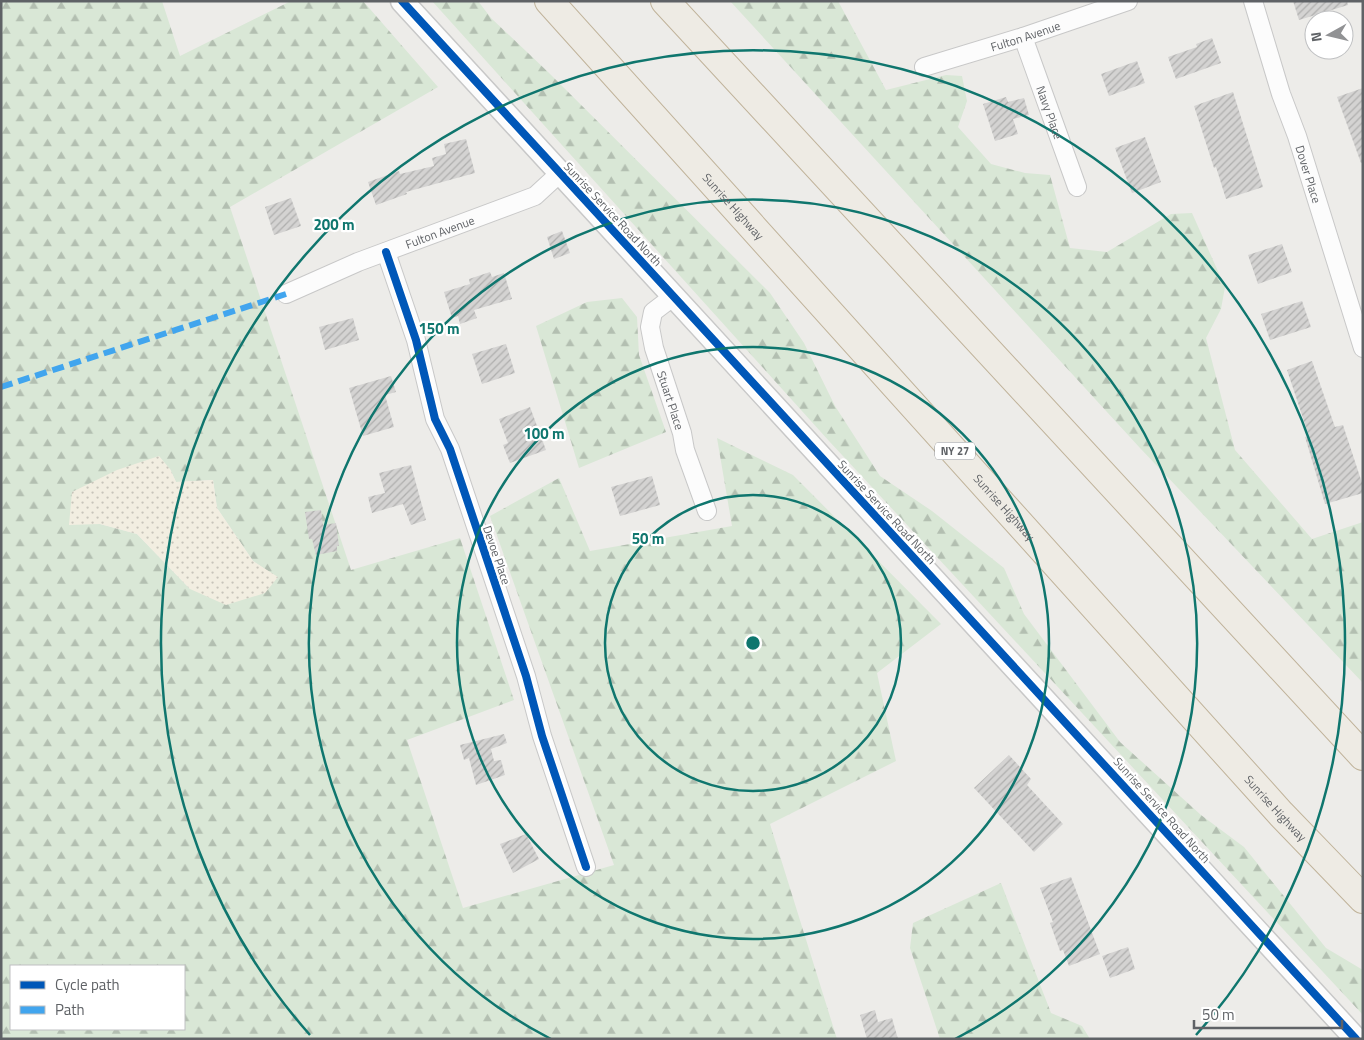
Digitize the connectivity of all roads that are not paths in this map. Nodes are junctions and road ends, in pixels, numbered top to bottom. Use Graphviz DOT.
graph roads {
  1 [pos="402,1"];
  2 [pos="549,1"];
  3 [pos="665,1"];
  4 [pos="1128,1"];
  5 [pos="1253,1"];
  6 [pos="1023,37"];
  7 [pos="924,67"];
  8 [pos="560,173"];
  9 [pos="1078,187"];
  10 [pos="386,252"];
  11 [pos="286,294"];
  12 [pos="674,296"];
  13 [pos="1363,348"];
  14 [pos="707,511"];
  15 [pos="1363,756"];
  16 [pos="586,867"];
  17 [pos="1363,899"];
  18 [pos="1356,1039"];
  1 -- 8 [label="street, Sunrise Service Road North"];
  2 -- 17 [label="highway, Sunrise Highway / NY 27"];
  3 -- 15 [label="highway"];
  4 -- 6 [label="street, Fulton Avenue"];
  5 -- 13 [label="street, Dover Place"];
  6 -- 7 [label="street, Fulton Avenue"];
  6 -- 9 [label="street, Navy Place"];
  8 -- 10 [label="street, Fulton Avenue"];
  8 -- 12 [label="street, Sunrise Service Road North"];
  10 -- 11 [label="street, Fulton Avenue"];
  10 -- 16 [label="street, Devoe Place"];
  12 -- 14 [label="street, Stuart Place"];
  12 -- 18 [label="street, Sunrise Service Road North"];
}
